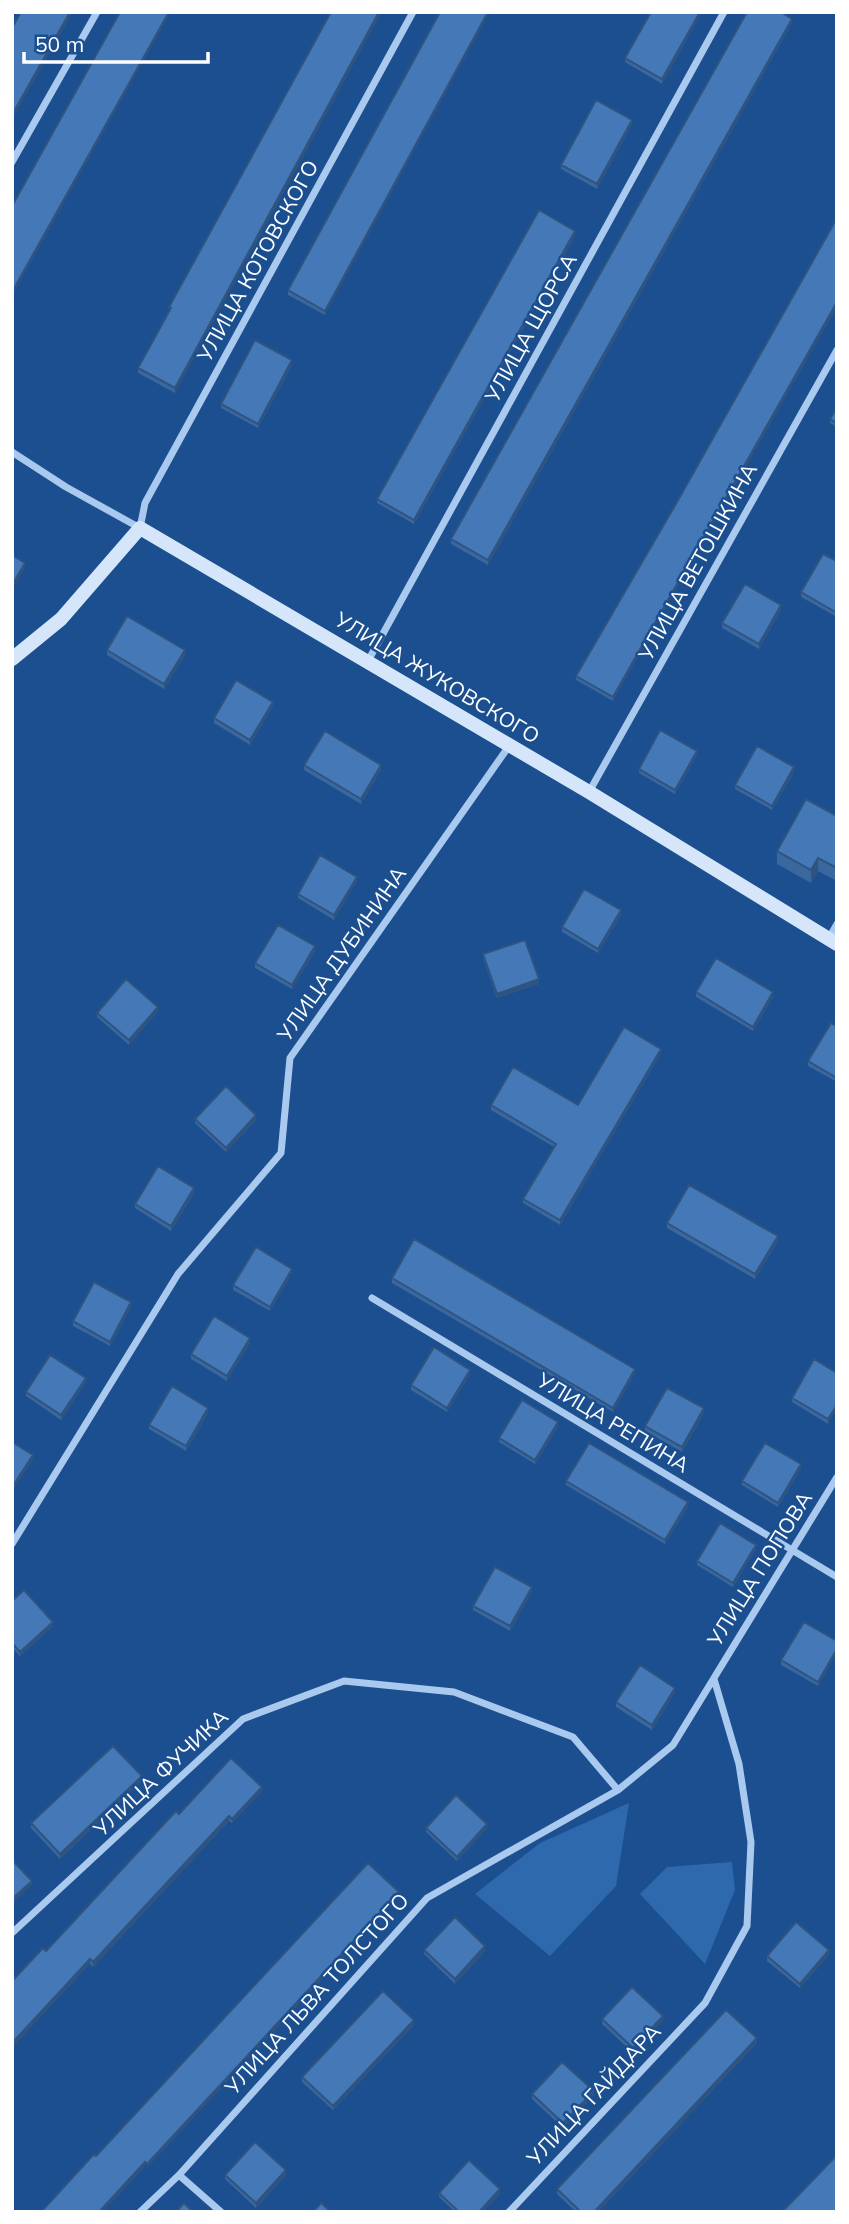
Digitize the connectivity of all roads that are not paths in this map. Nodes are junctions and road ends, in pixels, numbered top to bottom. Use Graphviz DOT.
graph roads {
  1 [pos="97,12"];
  2 [pos="413,12"];
  3 [pos="724,12"];
  4 [pos="12,162"];
  5 [pos="837,350"];
  6 [pos="12,452"];
  7 [pos="140,528"];
  8 [pos="12,659"];
  9 [pos="368,661"];
  10 [pos="509,746"];
  11 [pos="589,792"];
  12 [pos="837,924"];
  13 [pos="832,941"];
  14 [pos="372,1298"];
  15 [pos="837,1477"];
  16 [pos="12,1544"];
  17 [pos="793,1552"];
  18 [pos="837,1577"];
  19 [pos="713,1679"];
  20 [pos="618,1790"];
  21 [pos="747,1926"];
  22 [pos="12,1933"];
  23 [pos="179,2175"];
  24 [pos="140,2212"];
  25 [pos="221,2212"];
  26 [pos="511,2212"];
  1 -- 4 [label="street"];
  2 -- 7 [label="street, УЛИЦА КОТОВСКОГО"];
  3 -- 9 [label="street, УЛИЦА ЩОРСА"];
  5 -- 11 [label="street, УЛИЦА ВЕТОШКИНА"];
  6 -- 7 [label="street, УЛИЦА ЖУКОВСКОГО"];
  7 -- 8 [label="street"];
  7 -- 9 [label="street, УЛИЦА ЖУКОВСКОГО"];
  9 -- 10 [label="street, УЛИЦА ЖУКОВСКОГО"];
  10 -- 11 [label="street, УЛИЦА ЖУКОВСКОГО"];
  10 -- 16 [label="street, УЛИЦА ДУБИНИНА"];
  11 -- 13 [label="street, УЛИЦА ЖУКОВСКОГО"];
  12 -- 13 [label="street"];
  14 -- 17 [label="street, УЛИЦА РЕПИНА"];
  15 -- 17 [label="street, УЛИЦА ПОПОВА"];
  17 -- 18 [label="street, УЛИЦА РЕПИНА"];
  17 -- 19 [label="street, УЛИЦА ПОПОВА"];
  19 -- 20 [label="street, УЛИЦА ПОПОВА"];
  19 -- 21 [label="street, УЛИЦА ПОПОВА"];
  20 -- 22 [label="street, УЛИЦА ФУЧИКА"];
  20 -- 23 [label="street, УЛИЦА ЛЬВА ТОЛСТОГО"];
  21 -- 26 [label="street, УЛИЦА ГАЙДАРА"];
  23 -- 24 [label="street, УЛИЦА ЛЬВА ТОЛСТОГО"];
  23 -- 25 [label="street"];
}
